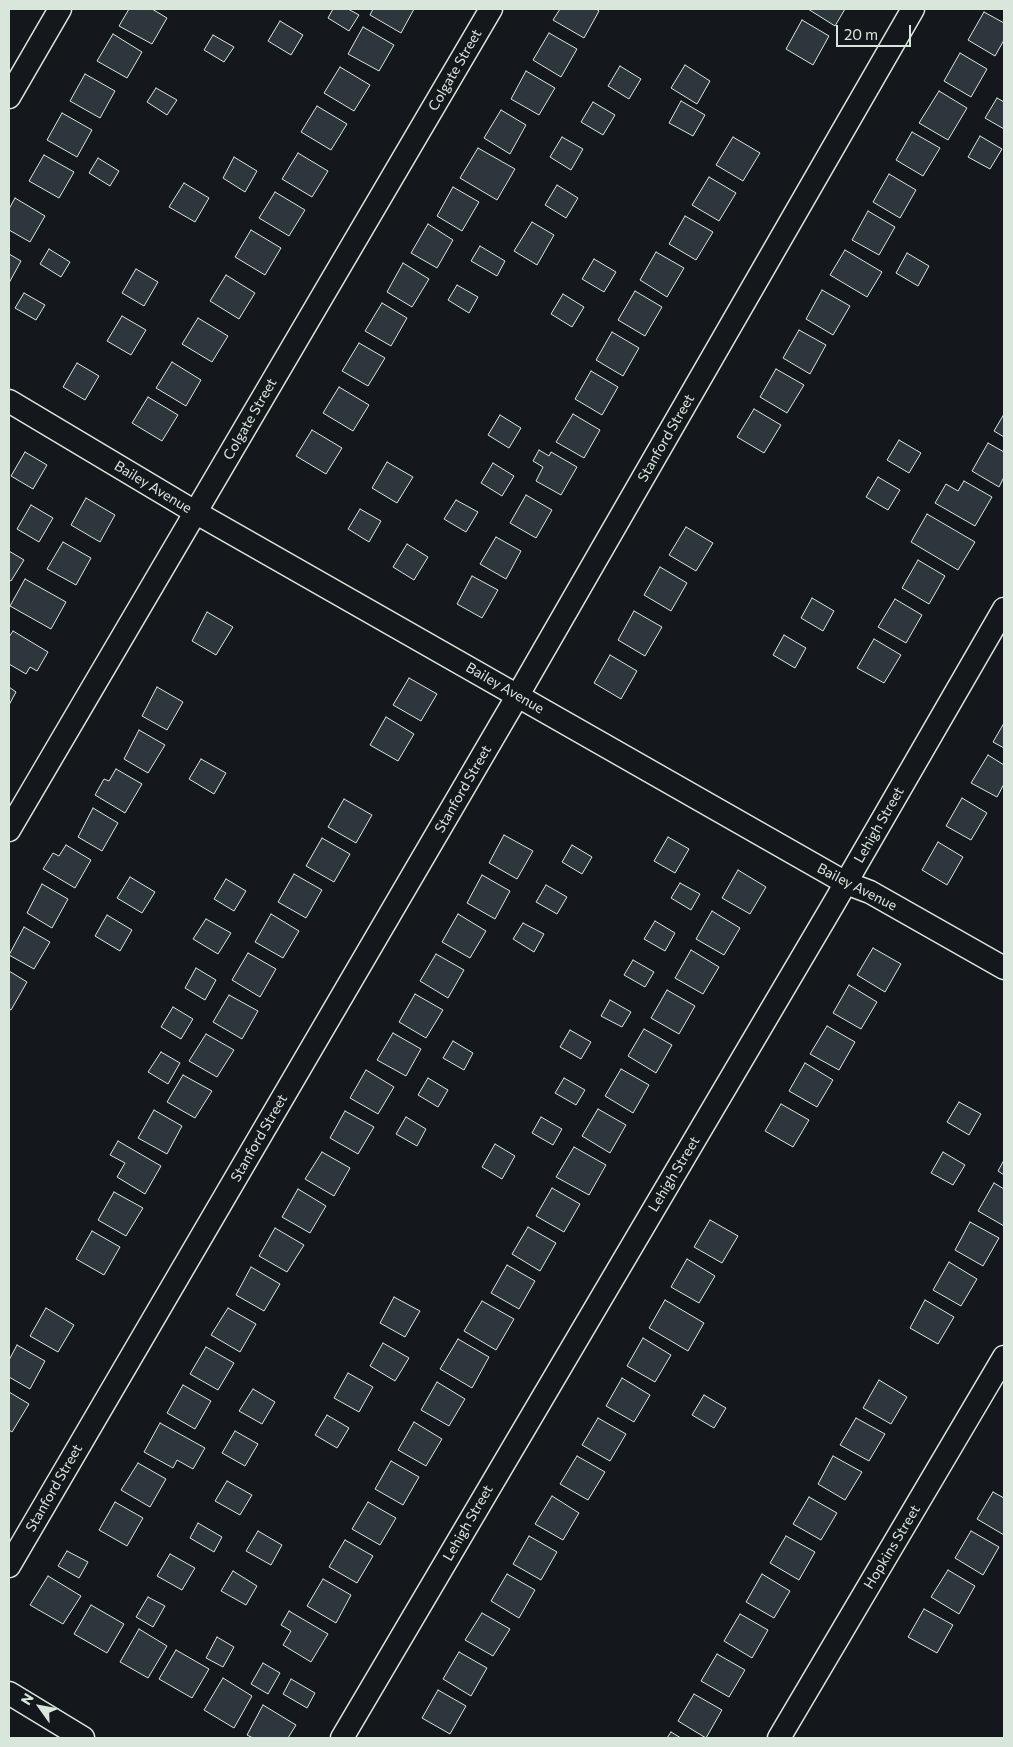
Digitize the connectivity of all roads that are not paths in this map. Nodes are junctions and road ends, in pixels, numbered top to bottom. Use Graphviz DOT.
graph roads {
  1 [pos="60,9"];
  2 [pos="491,9"];
  3 [pos="913,9"];
  4 [pos="9,97"];
  5 [pos="9,401"];
  6 [pos="195,512"];
  7 [pos="1004,609"];
  8 [pos="518,695"];
  9 [pos="9,830"];
  10 [pos="846,883"];
  11 [pos="1004,968"];
  12 [pos="1004,1357"];
  13 [pos="9,1566"];
  14 [pos="9,1693"];
  15 [pos="83,1738"];
  16 [pos="342,1738"];
  17 [pos="779,1738"];
  1 -- 4 [label="street"];
  2 -- 6 [label="street, Colgate Street"];
  3 -- 8 [label="street, Stanford Street"];
  5 -- 6 [label="street, Bailey Avenue"];
  6 -- 8 [label="street, Bailey Avenue"];
  6 -- 9 [label="street, Colgate Street"];
  7 -- 10 [label="street, Lehigh Street"];
  8 -- 10 [label="street, Bailey Avenue"];
  8 -- 13 [label="street, Stanford Street"];
  10 -- 11 [label="street, Bailey Avenue"];
  10 -- 16 [label="street, Lehigh Street"];
  12 -- 17 [label="street, Hopkins Street"];
  14 -- 15 [label="street"];
}
